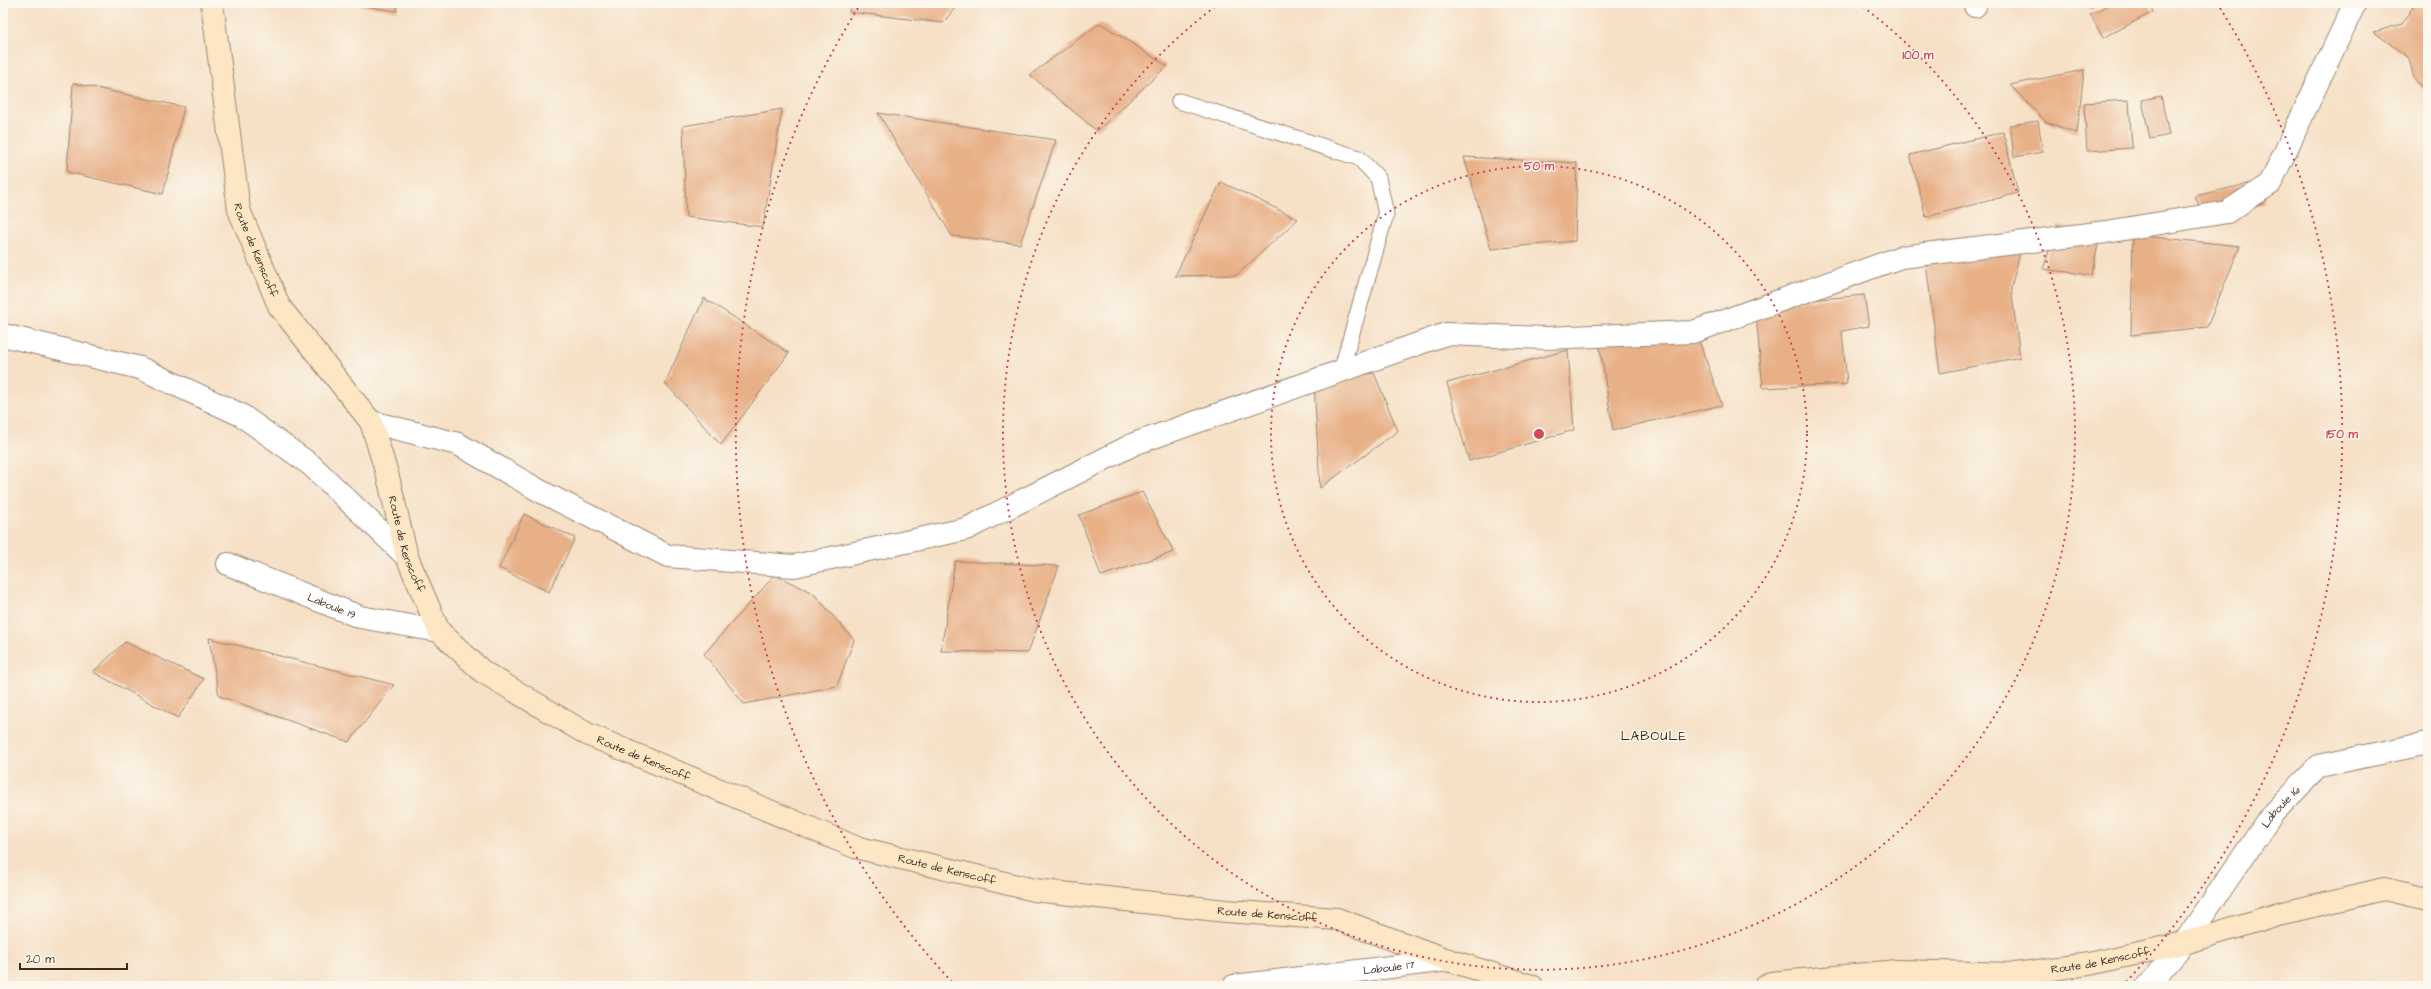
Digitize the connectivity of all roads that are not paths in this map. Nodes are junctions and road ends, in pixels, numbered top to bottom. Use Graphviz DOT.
graph roads {
  1 [pos="212,3"];
  2 [pos="2354,3"];
  3 [pos="1180,101"];
  4 [pos="3,335"];
  5 [pos="1341,371"];
  6 [pos="371,422"];
  7 [pos="407,556"];
  8 [pos="228,564"];
  9 [pos="439,631"];
  10 [pos="2428,743"];
  11 [pos="2428,899"];
  12 [pos="2184,943"];
  13 [pos="1448,960"];
  14 [pos="1234,986"];
  15 [pos="1532,986"];
  16 [pos="1766,986"];
  17 [pos="2147,986"];
  1 -- 6 [label="main road, Route de Kenscoff"];
  2 -- 5 [label="street"];
  3 -- 5 [label="lane"];
  4 -- 7 [label="street"];
  5 -- 6 [label="street"];
  6 -- 7 [label="main road, Route de Kenscoff"];
  7 -- 9 [label="main road, Route de Kenscoff"];
  8 -- 9 [label="street, Laboule 19"];
  9 -- 13 [label="main road, Route de Kenscoff"];
  10 -- 12 [label="street, Laboule 16"];
  11 -- 12 [label="main road, Route de Kenscoff"];
  12 -- 16 [label="main road, Route de Kenscoff"];
  12 -- 17 [label="street, Laboule 16"];
  13 -- 14 [label="street, Laboule 17"];
  13 -- 15 [label="main road, Route de Kenscoff"];
}
